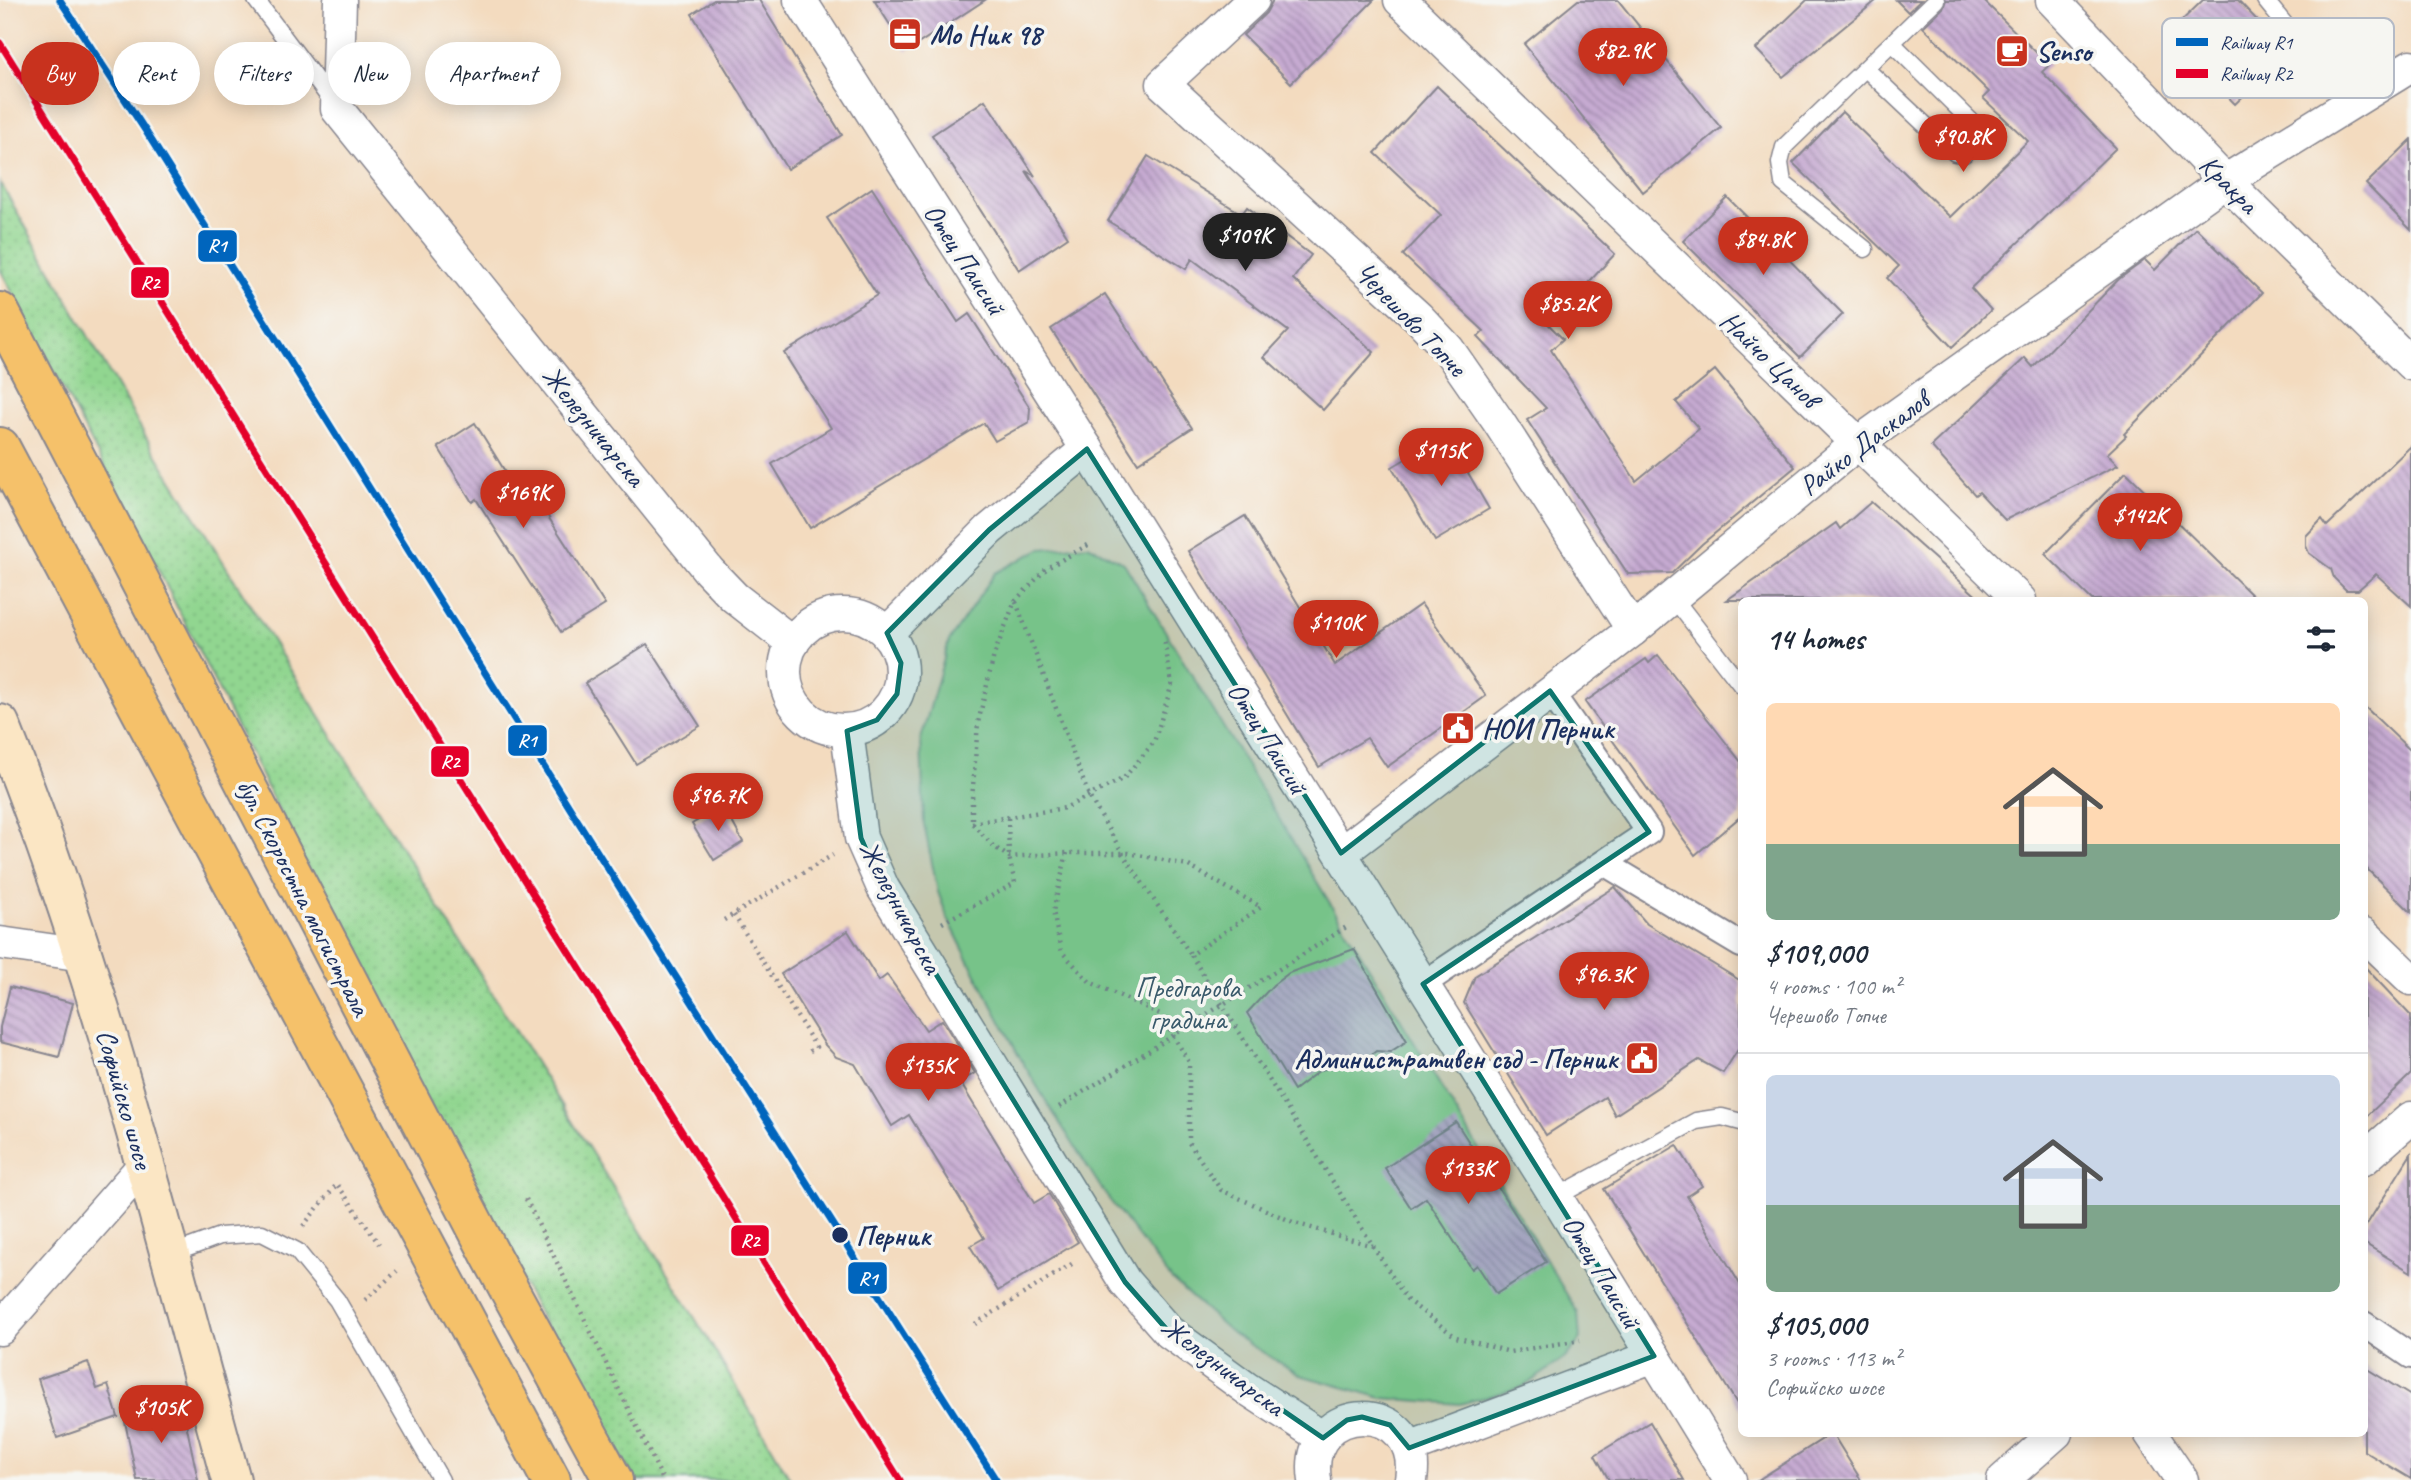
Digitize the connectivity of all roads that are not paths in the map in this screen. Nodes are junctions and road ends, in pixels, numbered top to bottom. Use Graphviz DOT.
graph roads {
  1 [pos="256,0"];
  2 [pos="340,0"];
  3 [pos="800,0"];
  4 [pos="1253,0"];
  5 [pos="1400,0"];
  6 [pos="1936,0"];
  7 [pos="2052,0"];
  8 [pos="2265,0"];
  9 [pos="2280,18"];
  10 [pos="1892,43"];
  11 [pos="2411,66"];
  12 [pos="1866,69"];
  13 [pos="2394,77"];
  14 [pos="2345,98"];
  15 [pos="2360,98"];
  16 [pos="2350,104"];
  17 [pos="337,109"];
  18 [pos="2225,181"];
  19 [pos="1865,249"];
  20 [pos="0,312"];
  21 [pos="2411,364"];
  22 [pos="1858,443"];
  23 [pos="0,447"];
  24 [pos="1087,449"];
  25 [pos="1672,596"];
  26 [pos="2017,597"];
  27 [pos="1633,630"];
  28 [pos="887,634"];
  29 [pos="793,643"];
  30 [pos="1738,681"];
  31 [pos="1550,691"];
  32 [pos="0,724"];
  33 [pos="847,731"];
  34 [pos="1340,853"];
  35 [pos="1604,863"];
  36 [pos="2368,938"];
  37 [pos="0,943"];
  38 [pos="1738,943"];
  39 [pos="84,955"];
  40 [pos="2411,979"];
  41 [pos="1423,985"];
  42 [pos="2411,1118"];
  43 [pos="1738,1121"];
  44 [pos="2368,1156"];
  45 [pos="144,1165"];
  46 [pos="1556,1197"];
  47 [pos="169,1255"];
  48 [pos="2368,1327"];
  49 [pos="0,1329"];
  50 [pos="1654,1356"];
  51 [pos="2411,1356"];
  52 [pos="2051,1437"];
  53 [pos="2153,1437"];
  54 [pos="1323,1438"];
  55 [pos="1409,1448"];
  56 [pos="231,1480"];
  57 [pos="441,1480"];
  58 [pos="551,1480"];
  59 [pos="613,1480"];
  60 [pos="1315,1480"];
  61 [pos="1411,1480"];
  62 [pos="1730,1480"];
  63 [pos="2003,1480"];
  64 [pos="2182,1480"];
  1 -- 17 [label="lane, Железничарска"];
  2 -- 17 [label="street"];
  3 -- 24 [label="street, Отец Паисий"];
  4 -- 27 [label="street, Черешово Топче"];
  5 -- 22 [label="street, Найчо Цанов"];
  6 -- 10 [label="lane"];
  7 -- 18 [label="street, Кракра"];
  8 -- 9 [label="lane"];
  10 -- 12 [label="lane"];
  10 -- 12 [label="lane"];
  11 -- 13 [label="street, Райко Даскалов"];
  12 -- 19 [label="lane"];
  14 -- 16 [label="lane"];
  15 -- 16 [label="street, Райко Даскалов"];
  16 -- 18 [label="street, Райко Даскалов"];
  17 -- 29 [label="street, Железничарска"];
  18 -- 21 [label="street, Кракра"];
  18 -- 22 [label="street, Райко Даскалов"];
  20 -- 59 [label="highway, бул. Скоростна магистрала"];
  22 -- 25 [label="street, Райко Даскалов"];
  22 -- 26 [label="street, Найчо Цанов"];
  23 -- 58 [label="highway, бул. Скоростна магистрала"];
  24 -- 28 [label="street"];
  24 -- 34 [label="street, Отец Паисий"];
  25 -- 27 [label="street, Райко Даскалов"];
  25 -- 30 [label="lane"];
  27 -- 31 [label="street, Райко Даскалов"];
  28 -- 29 [label="street"];
  28 -- 33 [label="street"];
  29 -- 33 [label="street"];
  31 -- 34 [label="street, Райко Даскалов"];
  31 -- 35 [label="street"];
  32 -- 39 [label="main road, Софийско шосе"];
  33 -- 54 [label="street, Железничарска"];
  34 -- 41 [label="street, Отец Паисий"];
  35 -- 38 [label="street"];
  35 -- 41 [label="street"];
  36 -- 40 [label="street"];
  37 -- 39 [label="street"];
  39 -- 45 [label="main road, Софийско шосе"];
  41 -- 46 [label="street, Отец Паисий"];
  42 -- 44 [label="street"];
  43 -- 46 [label="lane"];
  45 -- 47 [label="main road, Софийско шосе"];
  45 -- 49 [label="street"];
  46 -- 50 [label="street, Отец Паисий"];
  47 -- 56 [label="main road, Софийско шосе"];
  47 -- 57 [label="lane"];
  48 -- 51 [label="street"];
  50 -- 55 [label="street"];
  50 -- 62 [label="street, Отец Паисий"];
  52 -- 63 [label="street"];
  53 -- 64 [label="street"];
  54 -- 55 [label="street"];
  54 -- 60 [label="street"];
  55 -- 61 [label="street"];
}
